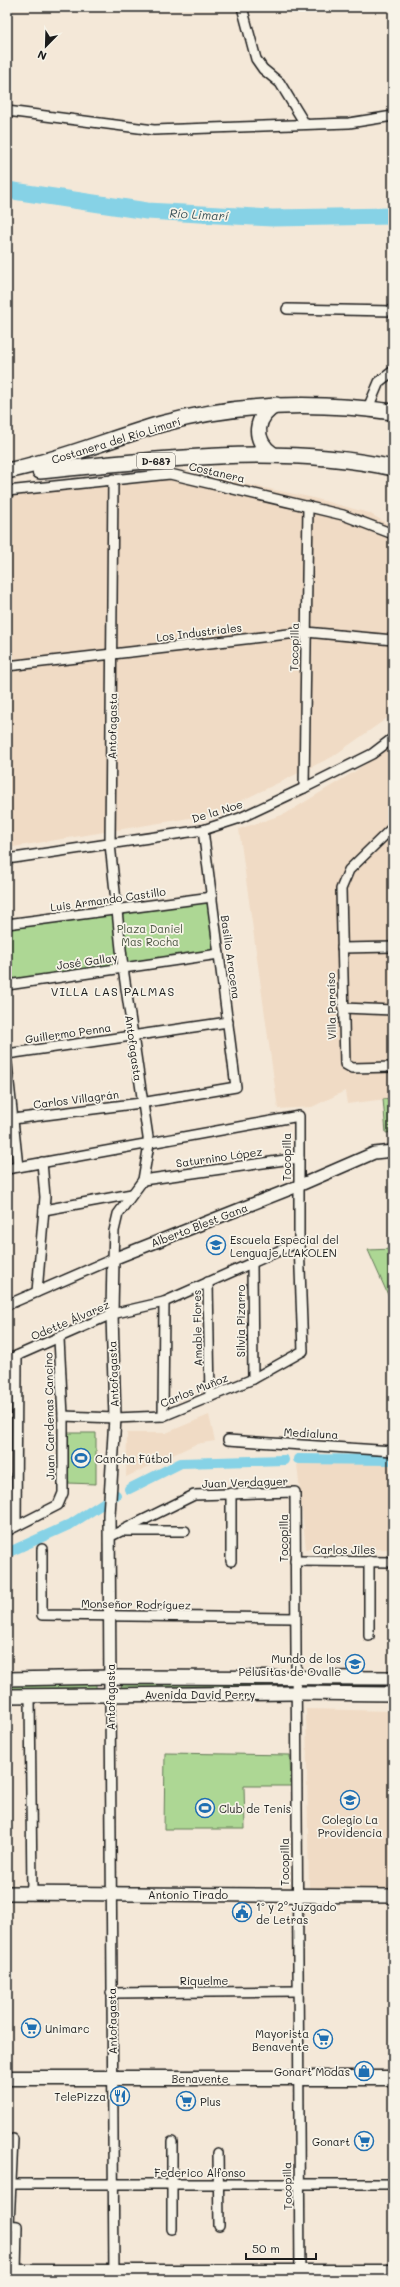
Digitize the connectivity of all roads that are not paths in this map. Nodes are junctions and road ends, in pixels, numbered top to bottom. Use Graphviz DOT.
graph roads {
  1 [pos="242,7"];
  2 [pos="7,111"];
  3 [pos="393,116"];
  4 [pos="305,124"];
  5 [pos="286,309"];
  6 [pos="393,311"];
  7 [pos="393,371"];
  8 [pos="276,405"];
  9 [pos="368,408"];
  10 [pos="393,412"];
  11 [pos="272,454"];
  12 [pos="393,468"];
  13 [pos="7,471"];
  14 [pos="7,474"];
  15 [pos="114,479"];
  16 [pos="7,491"];
  17 [pos="308,506"];
  18 [pos="393,534"];
  19 [pos="306,632"];
  20 [pos="393,640"];
  21 [pos="113,654"];
  22 [pos="7,666"];
  23 [pos="393,738"];
  24 [pos="304,788"];
  25 [pos="393,827"];
  26 [pos="203,830"];
  27 [pos="110,844"];
  28 [pos="7,859"];
  29 [pos="212,897"];
  30 [pos="117,911"];
  31 [pos="7,924"];
  32 [pos="393,947"];
  33 [pos="342,948"];
  34 [pos="219,954"];
  35 [pos="124,968"];
  36 [pos="7,985"];
  37 [pos="343,1008"];
  38 [pos="393,1010"];
  39 [pos="228,1022"];
  40 [pos="133,1036"];
  41 [pos="7,1054"];
  42 [pos="7,1064"];
  43 [pos="393,1067"];
  44 [pos="236,1087"];
  45 [pos="141,1103"];
  46 [pos="13,1119"];
  47 [pos="149,1144"];
  48 [pos="393,1151"];
  49 [pos="299,1158"];
  50 [pos="42,1162"];
  51 [pos="18,1167"];
  52 [pos="7,1169"];
  53 [pos="144,1180"];
  54 [pos="298,1186"];
  55 [pos="132,1194"];
  56 [pos="44,1210"];
  57 [pos="299,1242"];
  58 [pos="113,1258"];
  59 [pos="252,1263"];
  60 [pos="208,1282"];
  61 [pos="37,1292"];
  62 [pos="164,1302"];
  63 [pos="7,1305"];
  64 [pos="112,1314"];
  65 [pos="59,1339"];
  66 [pos="303,1351"];
  67 [pos="17,1356"];
  68 [pos="7,1360"];
  69 [pos="253,1379"];
  70 [pos="210,1397"];
  71 [pos="62,1416"];
  72 [pos="163,1416"];
  73 [pos="115,1418"];
  74 [pos="228,1440"];
  75 [pos="393,1450"];
  76 [pos="295,1492"];
  77 [pos="230,1493"];
  78 [pos="16,1526"];
  79 [pos="7,1531"];
  80 [pos="121,1531"];
  81 [pos="186,1531"];
  82 [pos="109,1537"];
  83 [pos="42,1549"];
  84 [pos="231,1561"];
  85 [pos="295,1561"];
  86 [pos="369,1561"];
  87 [pos="393,1562"];
  88 [pos="109,1616"];
  89 [pos="295,1618"];
  90 [pos="369,1636"];
  91 [pos="111,1677"];
  92 [pos="295,1678"];
  93 [pos="393,1678"];
  94 [pos="7,1680"];
  95 [pos="295,1693"];
  96 [pos="110,1694"];
  97 [pos="393,1694"];
  98 [pos="7,1696"];
  99 [pos="30,1696"];
  100 [pos="7,1893"];
  101 [pos="32,1894"];
  102 [pos="112,1894"];
  103 [pos="297,1895"];
  104 [pos="393,1896"];
  105 [pos="297,1991"];
  106 [pos="111,1993"];
  107 [pos="7,2078"];
  108 [pos="113,2078"];
  109 [pos="298,2078"];
  110 [pos="393,2078"];
  111 [pos="13,2139"];
  112 [pos="172,2142"];
  113 [pos="218,2153"];
  114 [pos="10,2184"];
  115 [pos="114,2184"];
  116 [pos="172,2184"];
  117 [pos="218,2184"];
  118 [pos="298,2184"];
  119 [pos="393,2184"];
  120 [pos="219,2226"];
  121 [pos="172,2229"];
  122 [pos="11,2272"];
  123 [pos="393,2272"];
  124 [pos="114,2276"];
  125 [pos="300,2276"];
  1 -- 4 [label="street"];
  2 -- 4 [label="street"];
  3 -- 4 [label="street"];
  5 -- 6 [label="street"];
  7 -- 9 [label="street"];
  8 -- 9 [label="highway, Costanera del Río Limarí"];
  8 -- 11 [label="highway"];
  8 -- 13 [label="highway, Costanera del Río Limarí"];
  9 -- 10 [label="highway, Costanera del Río Limarí"];
  11 -- 12 [label="highway, Costanera del Río Limarí / D-687"];
  11 -- 14 [label="highway, Costanera del Río Limarí / D-687"];
  15 -- 16 [label="street, Costanera"];
  15 -- 17 [label="street, Costanera"];
  15 -- 21 [label="street, Antofagasta"];
  17 -- 18 [label="street, Costanera"];
  17 -- 19 [label="street, Tocopilla"];
  19 -- 20 [label="street, Los Industriales"];
  19 -- 21 [label="street, Los Industriales"];
  19 -- 24 [label="street, Tocopilla"];
  21 -- 22 [label="street, Los Industriales"];
  21 -- 27 [label="street, Antofagasta"];
  23 -- 24 [label="street, De la Noe"];
  24 -- 26 [label="street, De la Noe"];
  25 -- 33 [label="street, Villa Paraíso"];
  26 -- 27 [label="street, De la Noe"];
  26 -- 29 [label="street, Basilio Aracena"];
  27 -- 28 [label="street, De la Noe"];
  27 -- 30 [label="street, Antofagasta"];
  29 -- 30 [label="street, Luis Armando Castillo"];
  29 -- 34 [label="street, Basilio Aracena"];
  30 -- 31 [label="street, Luis Armando Castillo"];
  30 -- 35 [label="street, Antofagasta"];
  32 -- 33 [label="street"];
  33 -- 37 [label="street, Villa Paraíso"];
  34 -- 35 [label="street, José Gallay"];
  34 -- 39 [label="street, Basilio Aracena"];
  35 -- 36 [label="street, José Gallay"];
  35 -- 40 [label="street, Antofagasta"];
  37 -- 38 [label="street"];
  37 -- 43 [label="street, Villa Paraíso"];
  39 -- 40 [label="street, Guillermo Penna"];
  39 -- 44 [label="street, Basilio Aracena"];
  40 -- 41 [label="street, Guillermo Penna"];
  40 -- 45 [label="street, Antofagasta"];
  42 -- 46 [label="street"];
  44 -- 45 [label="street, Carlos Villagrán"];
  45 -- 46 [label="street, Carlos Villagrán"];
  45 -- 47 [label="street, Antofagasta"];
  46 -- 51 [label="street"];
  47 -- 49 [label="street, Tocopilla"];
  47 -- 50 [label="street"];
  47 -- 53 [label="street, Antofagasta"];
  48 -- 54 [label="street, Alberto Blest Gana"];
  49 -- 53 [label="street, Saturnino López"];
  49 -- 54 [label="street, Tocopilla"];
  50 -- 51 [label="street"];
  50 -- 56 [label="street"];
  51 -- 52 [label="street"];
  53 -- 55 [label="street, Antofagasta"];
  54 -- 57 [label="street, Tocopilla"];
  54 -- 58 [label="street, Alberto Blest Gana"];
  55 -- 56 [label="street"];
  55 -- 58 [label="street, Antofagasta"];
  56 -- 61 [label="street"];
  57 -- 59 [label="street, Odette Álvarez"];
  57 -- 66 [label="street, Tocopilla"];
  58 -- 61 [label="street, Alberto Blest Gana"];
  58 -- 64 [label="street, Antofagasta"];
  59 -- 60 [label="street, Odette Álvarez"];
  59 -- 69 [label="street, Silvia Pizarro"];
  60 -- 62 [label="street, Odette Álvarez"];
  60 -- 70 [label="street, Amable Flores"];
  61 -- 63 [label="street, Alberto Blest Gana"];
  62 -- 64 [label="street, Odette Álvarez"];
  62 -- 72 [label="street"];
  64 -- 65 [label="street, Odette Álvarez"];
  64 -- 73 [label="street, Antofagasta"];
  65 -- 67 [label="street, Odette Álvarez"];
  65 -- 71 [label="street, Juan Cardenas Cancino"];
  66 -- 69 [label="street, Carlos Muñoz"];
  67 -- 68 [label="street, Odette Álvarez"];
  67 -- 78 [label="street"];
  69 -- 70 [label="street, Carlos Muñoz"];
  70 -- 72 [label="street, Carlos Muñoz"];
  71 -- 73 [label="street, Carlos Muñoz"];
  71 -- 78 [label="street, Juan Cardenas Cancino"];
  72 -- 73 [label="street, Carlos Muñoz"];
  73 -- 82 [label="street, Antofagasta"];
  74 -- 75 [label="street, Medialuna"];
  76 -- 77 [label="street, Juan Verdaguer"];
  76 -- 85 [label="street, Tocopilla"];
  77 -- 80 [label="street, Juan Verdaguer"];
  77 -- 84 [label="street"];
  78 -- 79 [label="street"];
  80 -- 81 [label="street"];
  80 -- 82 [label="street, Juan Verdaguer"];
  82 -- 88 [label="street, Antofagasta"];
  83 -- 88 [label="street, Monseñor Rodríguez"];
  85 -- 86 [label="street, Carlos Jiles"];
  85 -- 89 [label="street, Tocopilla"];
  86 -- 87 [label="street, Carlos Jiles"];
  86 -- 90 [label="street"];
  88 -- 89 [label="street, Monseñor Rodríguez"];
  88 -- 91 [label="street, Antofagasta"];
  89 -- 92 [label="street, Tocopilla"];
  91 -- 92 [label="main road, Avenida David Perry"];
  91 -- 94 [label="main road, Avenida David Perry"];
  91 -- 96 [label="street, Antofagasta"];
  92 -- 93 [label="main road, Avenida David Perry"];
  92 -- 95 [label="street, Tocopilla"];
  95 -- 96 [label="main road, Avenida David Perry"];
  95 -- 97 [label="main road, Avenida David Perry"];
  95 -- 103 [label="street, Tocopilla"];
  96 -- 99 [label="main road, Avenida David Perry"];
  96 -- 102 [label="street, Antofagasta"];
  98 -- 99 [label="main road, Avenida David Perry"];
  99 -- 101 [label="street"];
  100 -- 101 [label="main road, Antonio Tirado"];
  101 -- 102 [label="main road, Antonio Tirado"];
  102 -- 103 [label="main road, Antonio Tirado"];
  102 -- 106 [label="street, Antofagasta"];
  103 -- 104 [label="main road, Antonio Tirado"];
  103 -- 105 [label="street, Tocopilla"];
  105 -- 106 [label="street, Riquelme"];
  105 -- 109 [label="street, Tocopilla"];
  106 -- 108 [label="street, Antofagasta"];
  107 -- 108 [label="main road, Benavente"];
  108 -- 109 [label="main road, Benavente"];
  108 -- 115 [label="street, Antofagasta"];
  109 -- 110 [label="main road, Benavente"];
  109 -- 118 [label="street, Tocopilla"];
  111 -- 114 [label="street"];
  112 -- 116 [label="street"];
  113 -- 117 [label="street"];
  114 -- 115 [label="street, Federico Alfonso"];
  114 -- 122 [label="street"];
  115 -- 116 [label="street, Federico Alfonso"];
  115 -- 124 [label="street, Antofagasta"];
  116 -- 117 [label="street, Federico Alfonso"];
  116 -- 121 [label="street"];
  117 -- 118 [label="street, Federico Alfonso"];
  117 -- 120 [label="street"];
  118 -- 119 [label="street, Federico Alfonso"];
  118 -- 125 [label="street, Tocopilla"];
  122 -- 124 [label="main road"];
  123 -- 125 [label="main road"];
  124 -- 125 [label="main road"];
}
